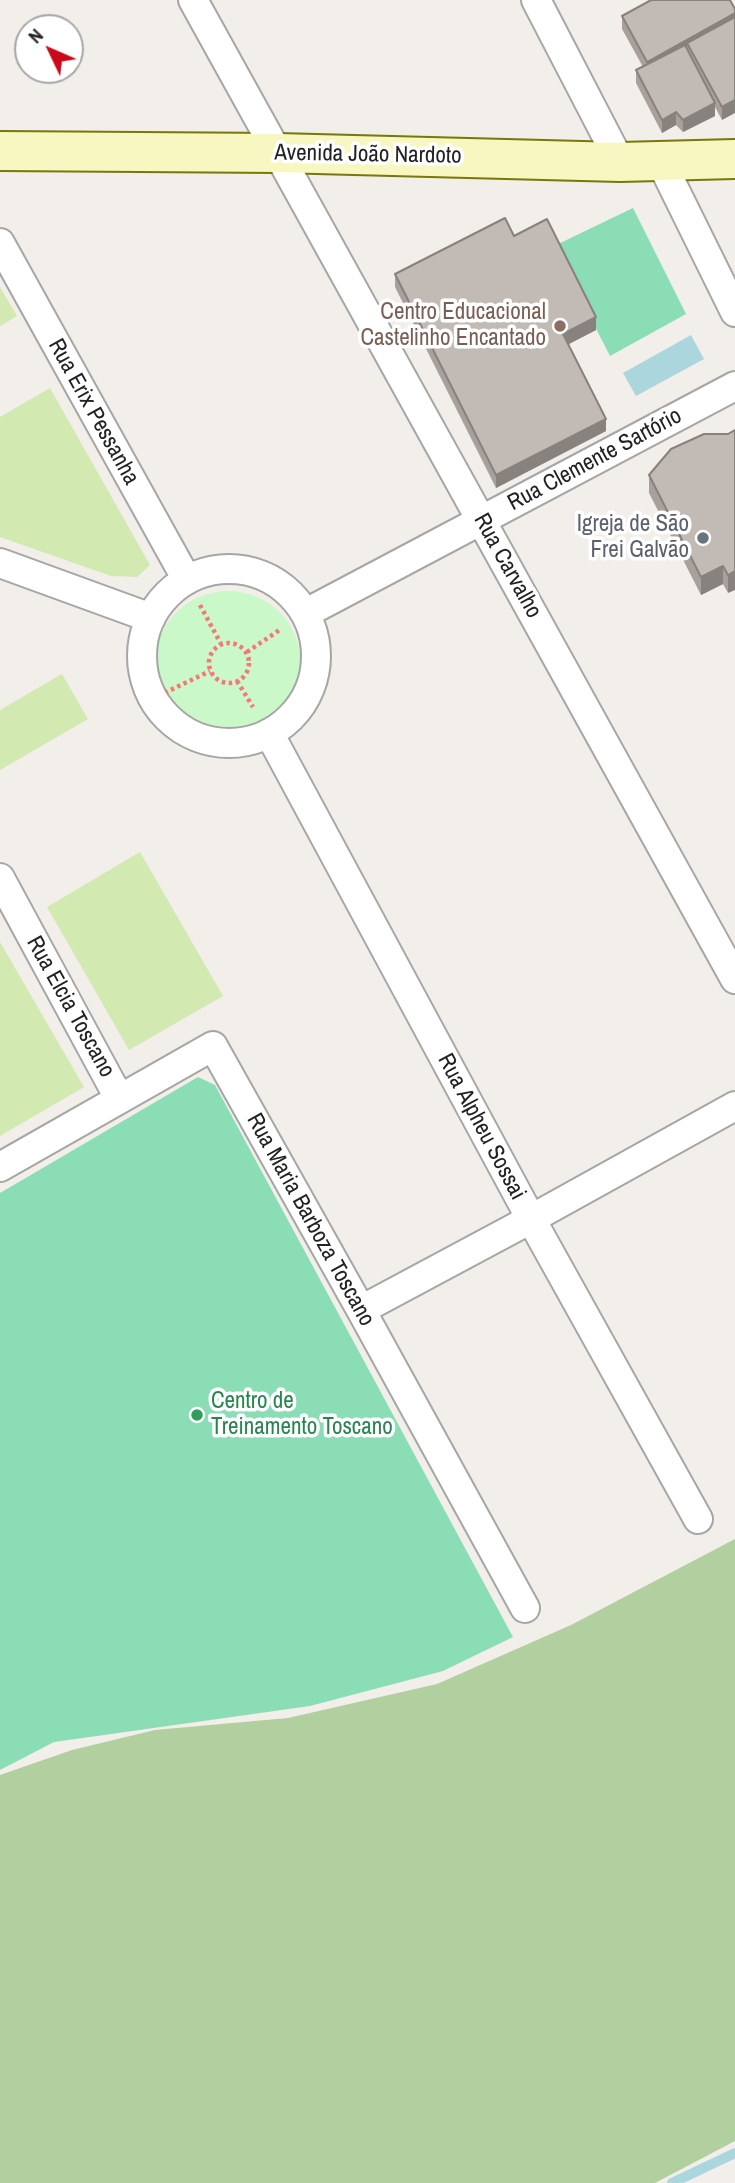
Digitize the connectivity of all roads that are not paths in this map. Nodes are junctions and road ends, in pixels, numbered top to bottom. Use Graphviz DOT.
graph roads {
  1 [pos="193,0"];
  2 [pos="536,0"];
  3 [pos="0,151"];
  4 [pos="278,153"];
  5 [pos="735,159"];
  6 [pos="620,162"];
  7 [pos="661,162"];
  8 [pos="0,243"];
  9 [pos="735,312"];
  10 [pos="735,386"];
  11 [pos="481,520"];
  12 [pos="0,563"];
  13 [pos="187,580"];
  14 [pos="306,613"];
  15 [pos="151,618"];
  16 [pos="269,733"];
  17 [pos="0,878"];
  18 [pos="735,979"];
  19 [pos="119,1098"];
  20 [pos="735,1107"];
  21 [pos="0,1167"];
  22 [pos="531,1219"];
  23 [pos="361,1310"];
  24 [pos="698,1518"];
  25 [pos="525,1608"];
  1 -- 4 [label="street, Rua Carvalho"];
  2 -- 6 [label="street"];
  3 -- 4 [label="street, Avenida João Nardoto"];
  4 -- 6 [label="street, Avenida João Nardoto"];
  4 -- 11 [label="street, Rua Carvalho"];
  5 -- 7 [label="street, Avenida João Nardoto"];
  6 -- 7 [label="street, Avenida João Nardoto"];
  7 -- 9 [label="street"];
  8 -- 13 [label="street, Rua Erix Pessanha"];
  10 -- 11 [label="street, Rua Clemente Sartório"];
  11 -- 14 [label="street, Rua Clemente Sartório"];
  11 -- 18 [label="street, Rua Carvalho"];
  12 -- 15 [label="street"];
  13 -- 14 [label="street"];
  13 -- 15 [label="street"];
  14 -- 16 [label="street"];
  15 -- 16 [label="street"];
  16 -- 22 [label="street, Rua Alpheu Sossai"];
  17 -- 19 [label="street, Rua Elcia Toscano"];
  19 -- 21 [label="street, Rua Maria Barboza Toscano"];
  19 -- 23 [label="street, Rua Maria Barboza Toscano"];
  20 -- 22 [label="street"];
  22 -- 23 [label="street"];
  22 -- 24 [label="street, Rua Alpheu Sossai"];
  23 -- 25 [label="street, Rua Maria Barboza Toscano"];
}
